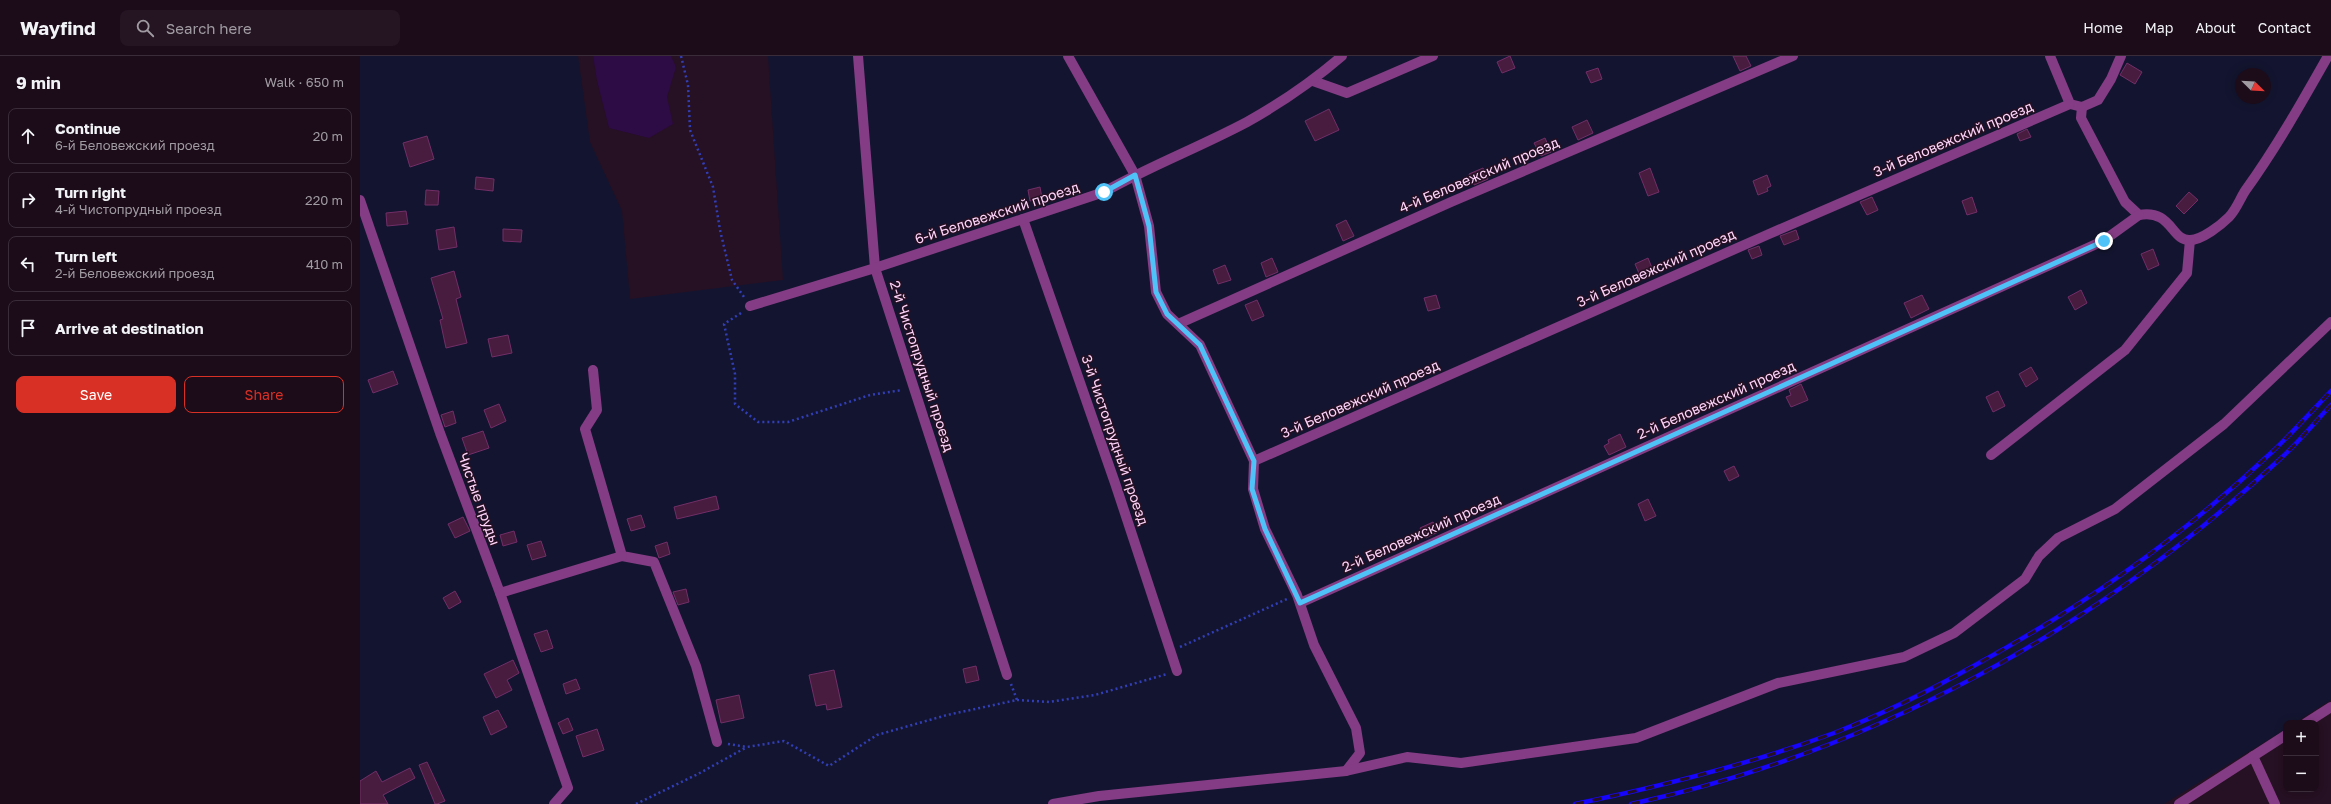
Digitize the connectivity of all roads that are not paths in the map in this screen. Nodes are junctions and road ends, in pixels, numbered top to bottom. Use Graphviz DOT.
graph roads {
  1 [pos="858,56"];
  2 [pos="1068,56"];
  3 [pos="1342,56"];
  4 [pos="1433,56"];
  5 [pos="1793,56"];
  6 [pos="2050,56"];
  7 [pos="2121,56"];
  8 [pos="2328,56"];
  9 [pos="1313,81"];
  10 [pos="2070,104"];
  11 [pos="2082,107"];
  12 [pos="1135,175"];
  13 [pos="360,200"];
  14 [pos="2139,215"];
  15 [pos="1023,219"];
  16 [pos="2190,240"];
  17 [pos="875,268"];
  18 [pos="750,306"];
  19 [pos="2331,322"];
  20 [pos="1178,324"];
  21 [pos="593,370"];
  22 [pos="1991,455"];
  23 [pos="1254,461"];
  24 [pos="622,556"];
  25 [pos="500,593"];
  26 [pos="1298,599"];
  27 [pos="1177,672"];
  28 [pos="1007,675"];
  29 [pos="2331,707"];
  30 [pos="2311,720"];
  31 [pos="2283,738"];
  32 [pos="717,742"];
  33 [pos="2253,756"];
  34 [pos="1346,771"];
  35 [pos="554,804"];
  36 [pos="1053,804"];
  37 [pos="2179,804"];
  38 [pos="2275,804"];
  1 -- 17 [label="lane, 2-й Чистопрудный проезд"];
  2 -- 12 [label="lane"];
  3 -- 9 [label="lane, 6-й Беловежский проезд"];
  4 -- 9 [label="lane"];
  5 -- 20 [label="lane, 4-й Беловежский проезд"];
  6 -- 10 [label="lane"];
  7 -- 11 [label="lane"];
  8 -- 16 [label="lane"];
  9 -- 12 [label="lane, 6-й Беловежский проезд"];
  10 -- 11 [label="lane"];
  10 -- 23 [label="lane, 3-й Беловежский проезд"];
  11 -- 14 [label="lane"];
  12 -- 15 [label="lane, 6-й Беловежский проезд"];
  12 -- 20 [label="lane"];
  13 -- 25 [label="lane, Чистые пруды"];
  14 -- 16 [label="lane"];
  14 -- 26 [label="lane, 2-й Беловежский проезд"];
  15 -- 17 [label="lane, 6-й Беловежский проезд"];
  15 -- 27 [label="lane, 3-й Чистопрудный проезд"];
  16 -- 22 [label="lane"];
  17 -- 18 [label="lane, 6-й Беловежский проезд"];
  17 -- 28 [label="lane, 2-й Чистопрудный проезд"];
  19 -- 34 [label="lane"];
  20 -- 23 [label="lane"];
  21 -- 24 [label="lane"];
  23 -- 26 [label="lane"];
  24 -- 25 [label="lane"];
  24 -- 32 [label="lane"];
  25 -- 35 [label="lane, Чистые пруды"];
  26 -- 34 [label="lane"];
  29 -- 30 [label="lane"];
  31 -- 33 [label="lane"];
  33 -- 37 [label="lane"];
  33 -- 38 [label="lane"];
  34 -- 36 [label="lane"];
}
